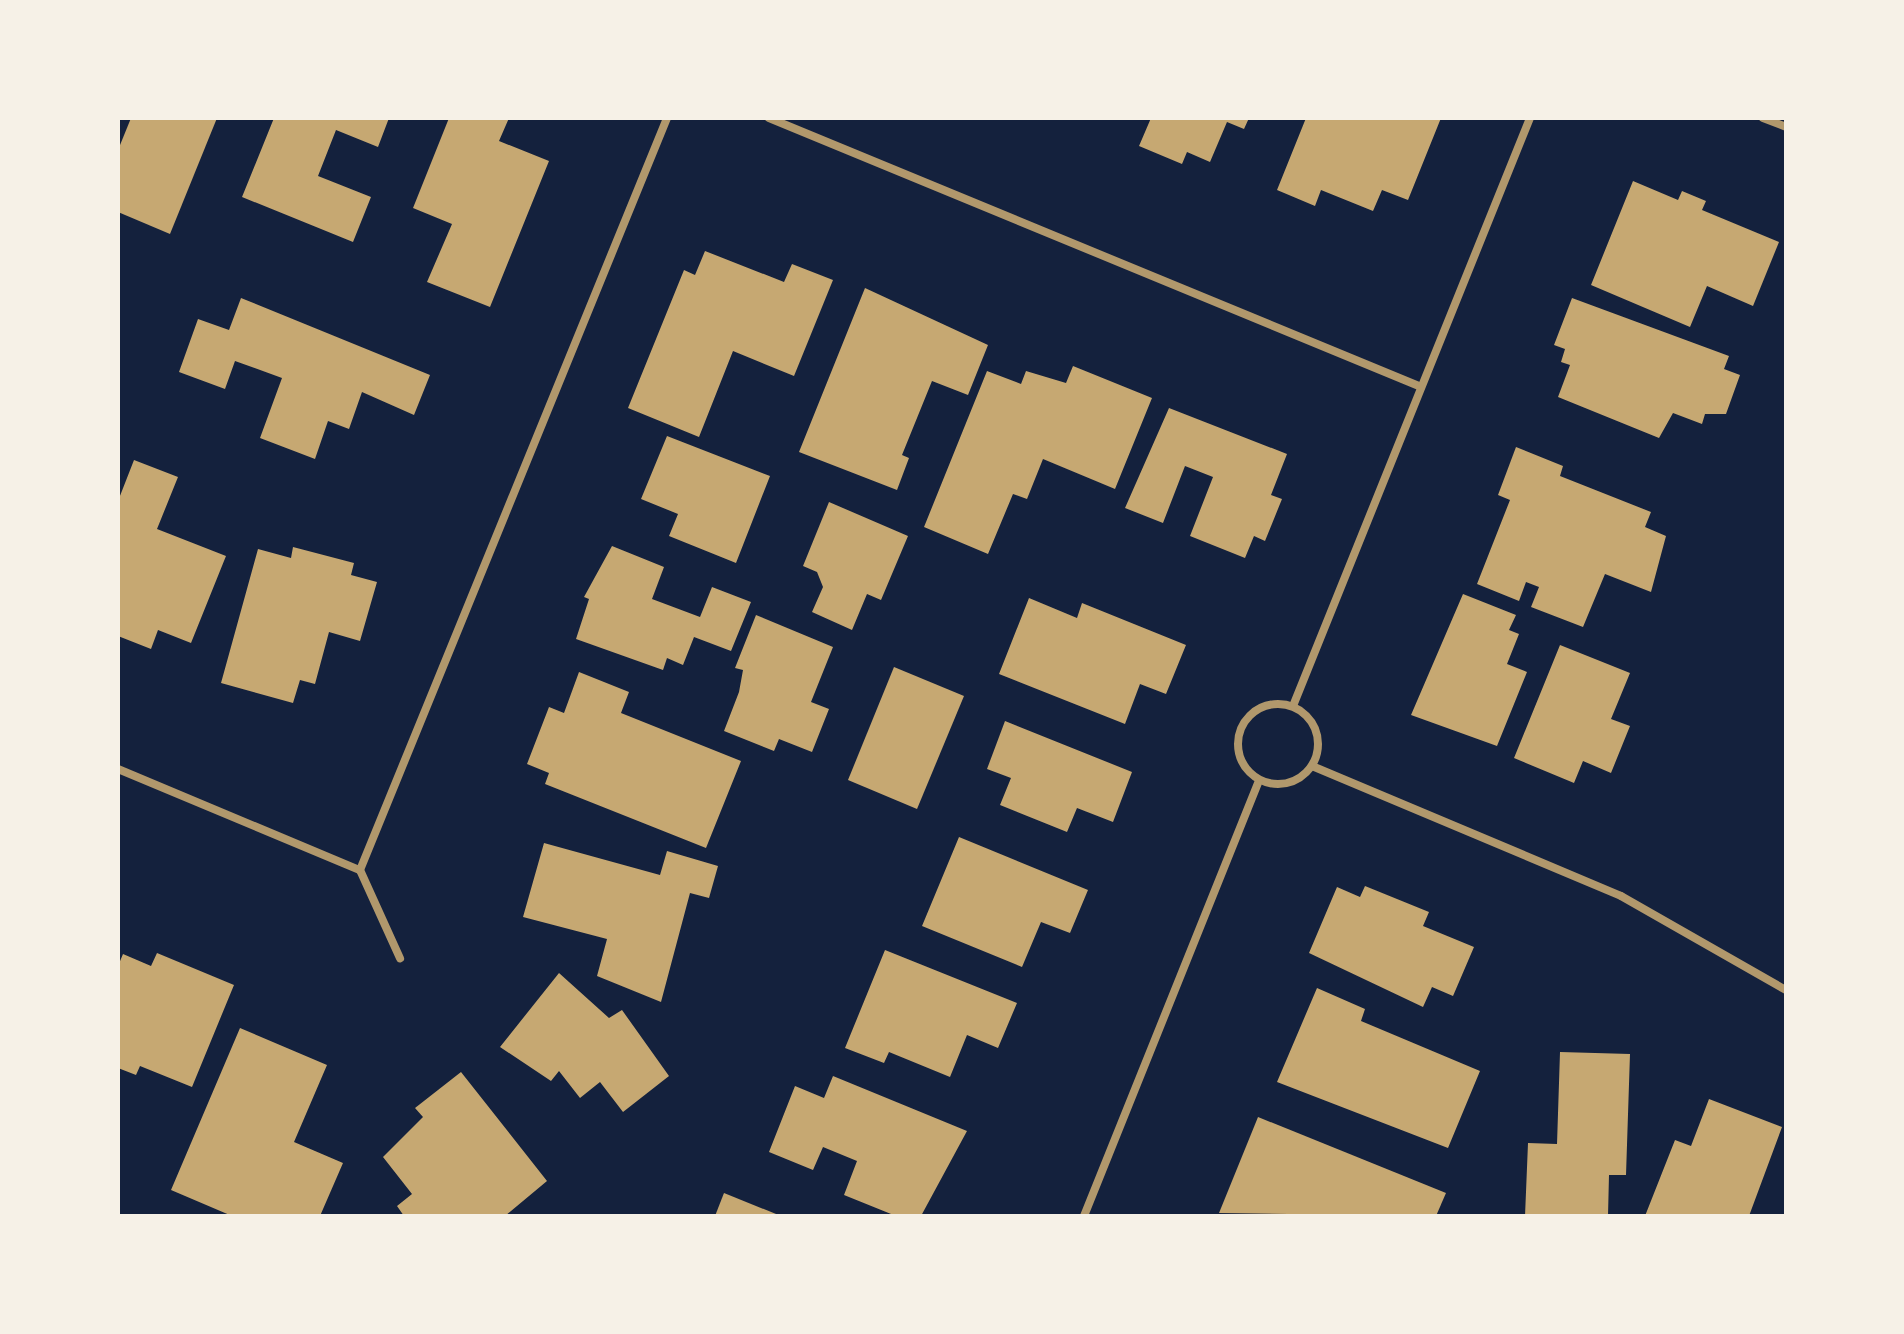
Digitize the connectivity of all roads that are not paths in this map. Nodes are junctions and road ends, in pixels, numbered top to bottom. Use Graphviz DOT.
graph roads {
  1 [pos="667,118"];
  2 [pos="769,118"];
  3 [pos="1530,118"];
  4 [pos="1763,118"];
  5 [pos="1786,127"];
  6 [pos="1419,386"];
  7 [pos="1293,706"];
  8 [pos="1312,766"];
  9 [pos="118,769"];
  10 [pos="1259,781"];
  11 [pos="360,870"];
  12 [pos="400,958"];
  13 [pos="1786,990"];
  14 [pos="1084,1216"];
  1 -- 11 [label="street"];
  2 -- 6 [label="street"];
  3 -- 6 [label="street"];
  4 -- 5 [label="street"];
  6 -- 7 [label="street"];
  7 -- 8 [label="street"];
  7 -- 10 [label="street"];
  8 -- 10 [label="street"];
  8 -- 13 [label="street"];
  9 -- 11 [label="street"];
  10 -- 14 [label="street"];
  11 -- 12 [label="street"];
}
